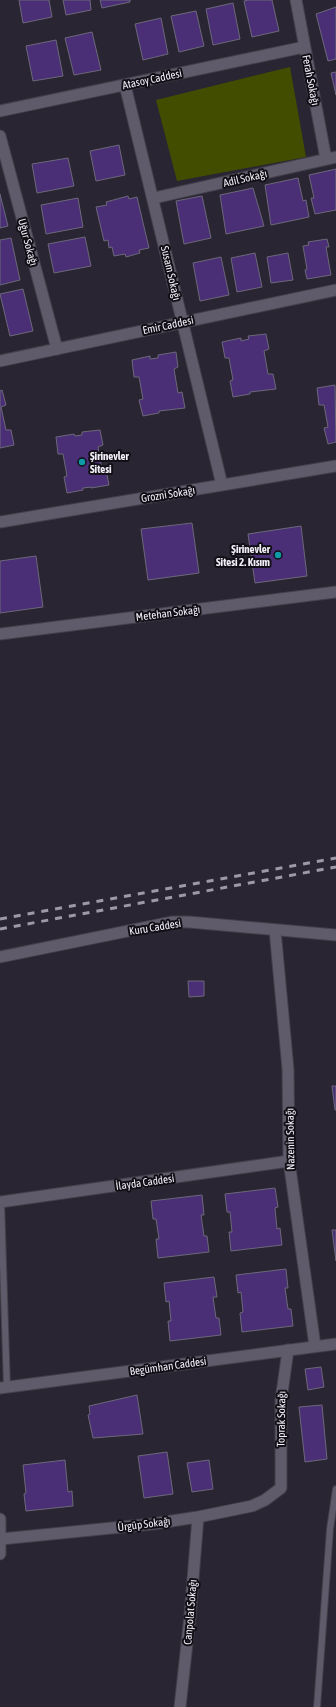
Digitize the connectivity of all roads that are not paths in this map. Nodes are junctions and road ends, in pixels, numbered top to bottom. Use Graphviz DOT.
graph roads {
  1 [pos="296,0"];
  2 [pos="304,47"];
  3 [pos="126,85"];
  4 [pos="0,111"];
  5 [pos="0,136"];
  6 [pos="331,158"];
  7 [pos="154,198"];
  8 [pos="336,290"];
  9 [pos="183,322"];
  10 [pos="57,349"];
  11 [pos="0,361"];
  12 [pos="336,466"];
  13 [pos="222,485"];
  14 [pos="0,522"];
  15 [pos="336,592"];
  16 [pos="0,634"];
  17 [pos="275,930"];
  18 [pos="336,935"];
  19 [pos="0,957"];
  20 [pos="289,1161"];
  21 [pos="1,1202"];
  22 [pos="336,1344"];
  23 [pos="315,1346"];
  24 [pos="288,1350"];
  25 [pos="4,1388"];
  26 [pos="281,1488"];
  27 [pos="336,1489"];
  28 [pos="198,1517"];
  29 [pos="0,1519"];
  30 [pos="0,1539"];
  31 [pos="0,1554"];
  32 [pos="180,1707"];
  33 [pos="317,1707"];
  1 -- 2 [label="street, Ferah Sokağı"];
  2 -- 3 [label="street, Atasoy Caddesi"];
  2 -- 6 [label="street, Ferah Sokağı"];
  3 -- 4 [label="street, Atasoy Caddesi"];
  3 -- 7 [label="street, Susam Sokağı"];
  5 -- 10 [label="street, Uğur Sokağı"];
  6 -- 7 [label="street, Adil Sokağı"];
  7 -- 9 [label="street, Susam Sokağı"];
  8 -- 9 [label="street, Emir Caddesi"];
  9 -- 10 [label="street, Emir Caddesi"];
  9 -- 13 [label="street, Susam Sokağı"];
  10 -- 11 [label="street, Emir Caddesi"];
  12 -- 13 [label="street, Grozni Sokağı"];
  13 -- 14 [label="street, Grozni Sokağı"];
  15 -- 16 [label="street, Metehan Sokağı"];
  17 -- 18 [label="street, Kuru Caddesi"];
  17 -- 19 [label="street, Kuru Caddesi"];
  17 -- 20 [label="street, Nazenin Sokağı"];
  20 -- 21 [label="street, İlayda Caddesi"];
  20 -- 23 [label="street, Nazenin Sokağı"];
  21 -- 25 [label="lane"];
  22 -- 23 [label="street, Begümhan Caddesi"];
  23 -- 24 [label="street, Begümhan Caddesi"];
  24 -- 25 [label="street, Begümhan Caddesi"];
  24 -- 26 [label="street, Toprak Sokağı"];
  26 -- 28 [label="street, Ürgüp Sokağı"];
  27 -- 33 [label="lane"];
  28 -- 30 [label="street, Ürgüp Sokağı"];
  28 -- 32 [label="street, Canpolat Sokağı"];
  29 -- 30 [label="street"];
  30 -- 31 [label="street"];
}
